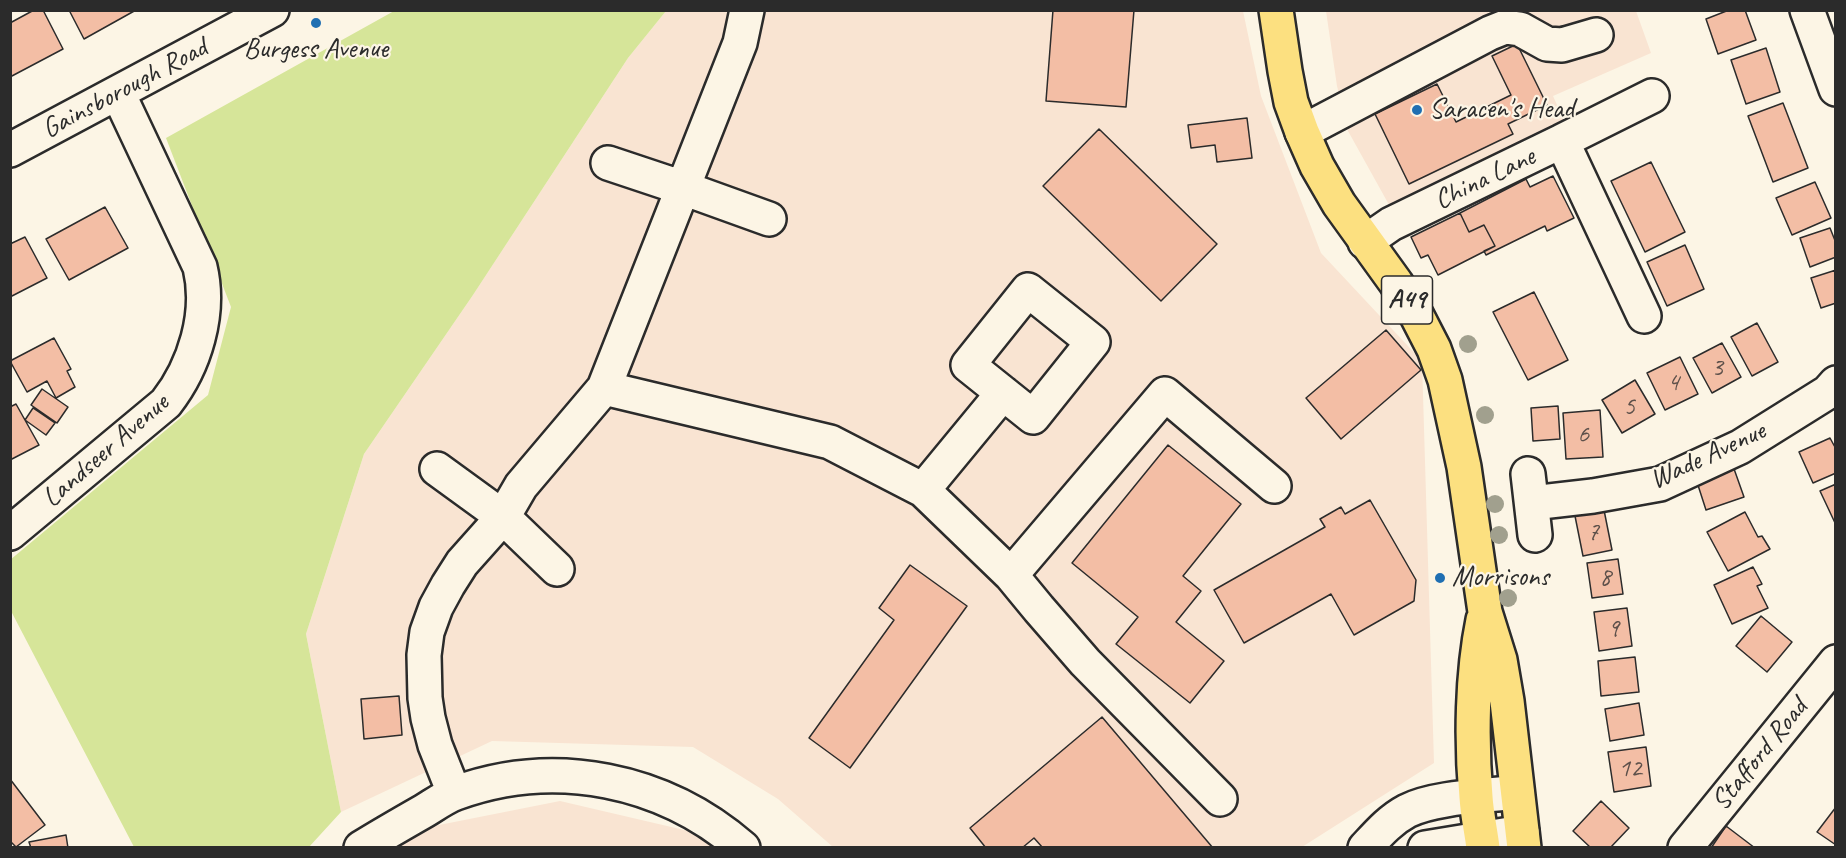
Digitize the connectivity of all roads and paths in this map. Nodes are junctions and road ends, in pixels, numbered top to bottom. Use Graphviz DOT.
graph roads {
  1 [pos="272,10"];
  2 [pos="747,10"];
  3 [pos="1276,10"];
  4 [pos="1806,10"];
  5 [pos="1596,35"];
  6 [pos="1836,89"];
  7 [pos="118,93"];
  8 [pos="1652,96"];
  9 [pos="1302,132"];
  10 [pos="1562,141"];
  11 [pos="10,150"];
  12 [pos="608,163"];
  13 [pos="683,188"];
  14 [pos="769,219"];
  15 [pos="1365,242"];
  16 [pos="1644,316"];
  17 [pos="1836,383"];
  18 [pos="604,388"];
  19 [pos="1003,393"];
  20 [pos="437,469"];
  21 [pos="1274,486"];
  22 [pos="923,490"];
  23 [pos="1532,504"];
  24 [pos="503,517"];
  25 [pos="10,533"];
  26 [pos="557,569"];
  27 [pos="1011,574"];
  28 [pos="1485,612"];
  29 [pos="1836,662"];
  30 [pos="1518,792"];
  31 [pos="454,793"];
  32 [pos="1476,797"];
  33 [pos="1220,799"];
  34 [pos="1523,840"];
  35 [pos="1482,843"];
  36 [pos="361,848"];
  37 [pos="743,848"];
  38 [pos="1365,848"];
  39 [pos="1425,848"];
  40 [pos="1685,848"];
  1 -- 7 [label="street, Gainsborough Road"];
  2 -- 13 [label="street"];
  3 -- 9 [label="highway, A49"];
  4 -- 6 [label="street"];
  5 -- 9 [label="street"];
  7 -- 11 [label="street, Gainsborough Road"];
  7 -- 25 [label="street, Landseer Avenue"];
  8 -- 10 [label="street"];
  9 -- 15 [label="highway, A49"];
  10 -- 15 [label="street, China Lane"];
  10 -- 16 [label="street, China Lane"];
  12 -- 13 [label="street"];
  13 -- 14 [label="street"];
  13 -- 18 [label="street"];
  15 -- 28 [label="highway, A49"];
  17 -- 23 [label="street, Wade Avenue"];
  18 -- 22 [label="street"];
  18 -- 24 [label="street"];
  19 -- 22 [label="street"];
  20 -- 24 [label="street"];
  21 -- 27 [label="street"];
  22 -- 27 [label="street"];
  24 -- 26 [label="street"];
  24 -- 31 [label="street"];
  27 -- 33 [label="street"];
  28 -- 30 [label="highway, A49"];
  28 -- 32 [label="highway, A49"];
  29 -- 40 [label="street, Stafford Road"];
  30 -- 32 [label="street"];
  30 -- 34 [label="highway, A49"];
  31 -- 36 [label="street"];
  31 -- 37 [label="street"];
  32 -- 35 [label="highway, A49"];
  32 -- 38 [label="street"];
  34 -- 35 [label="street"];
  35 -- 39 [label="street"];
}
